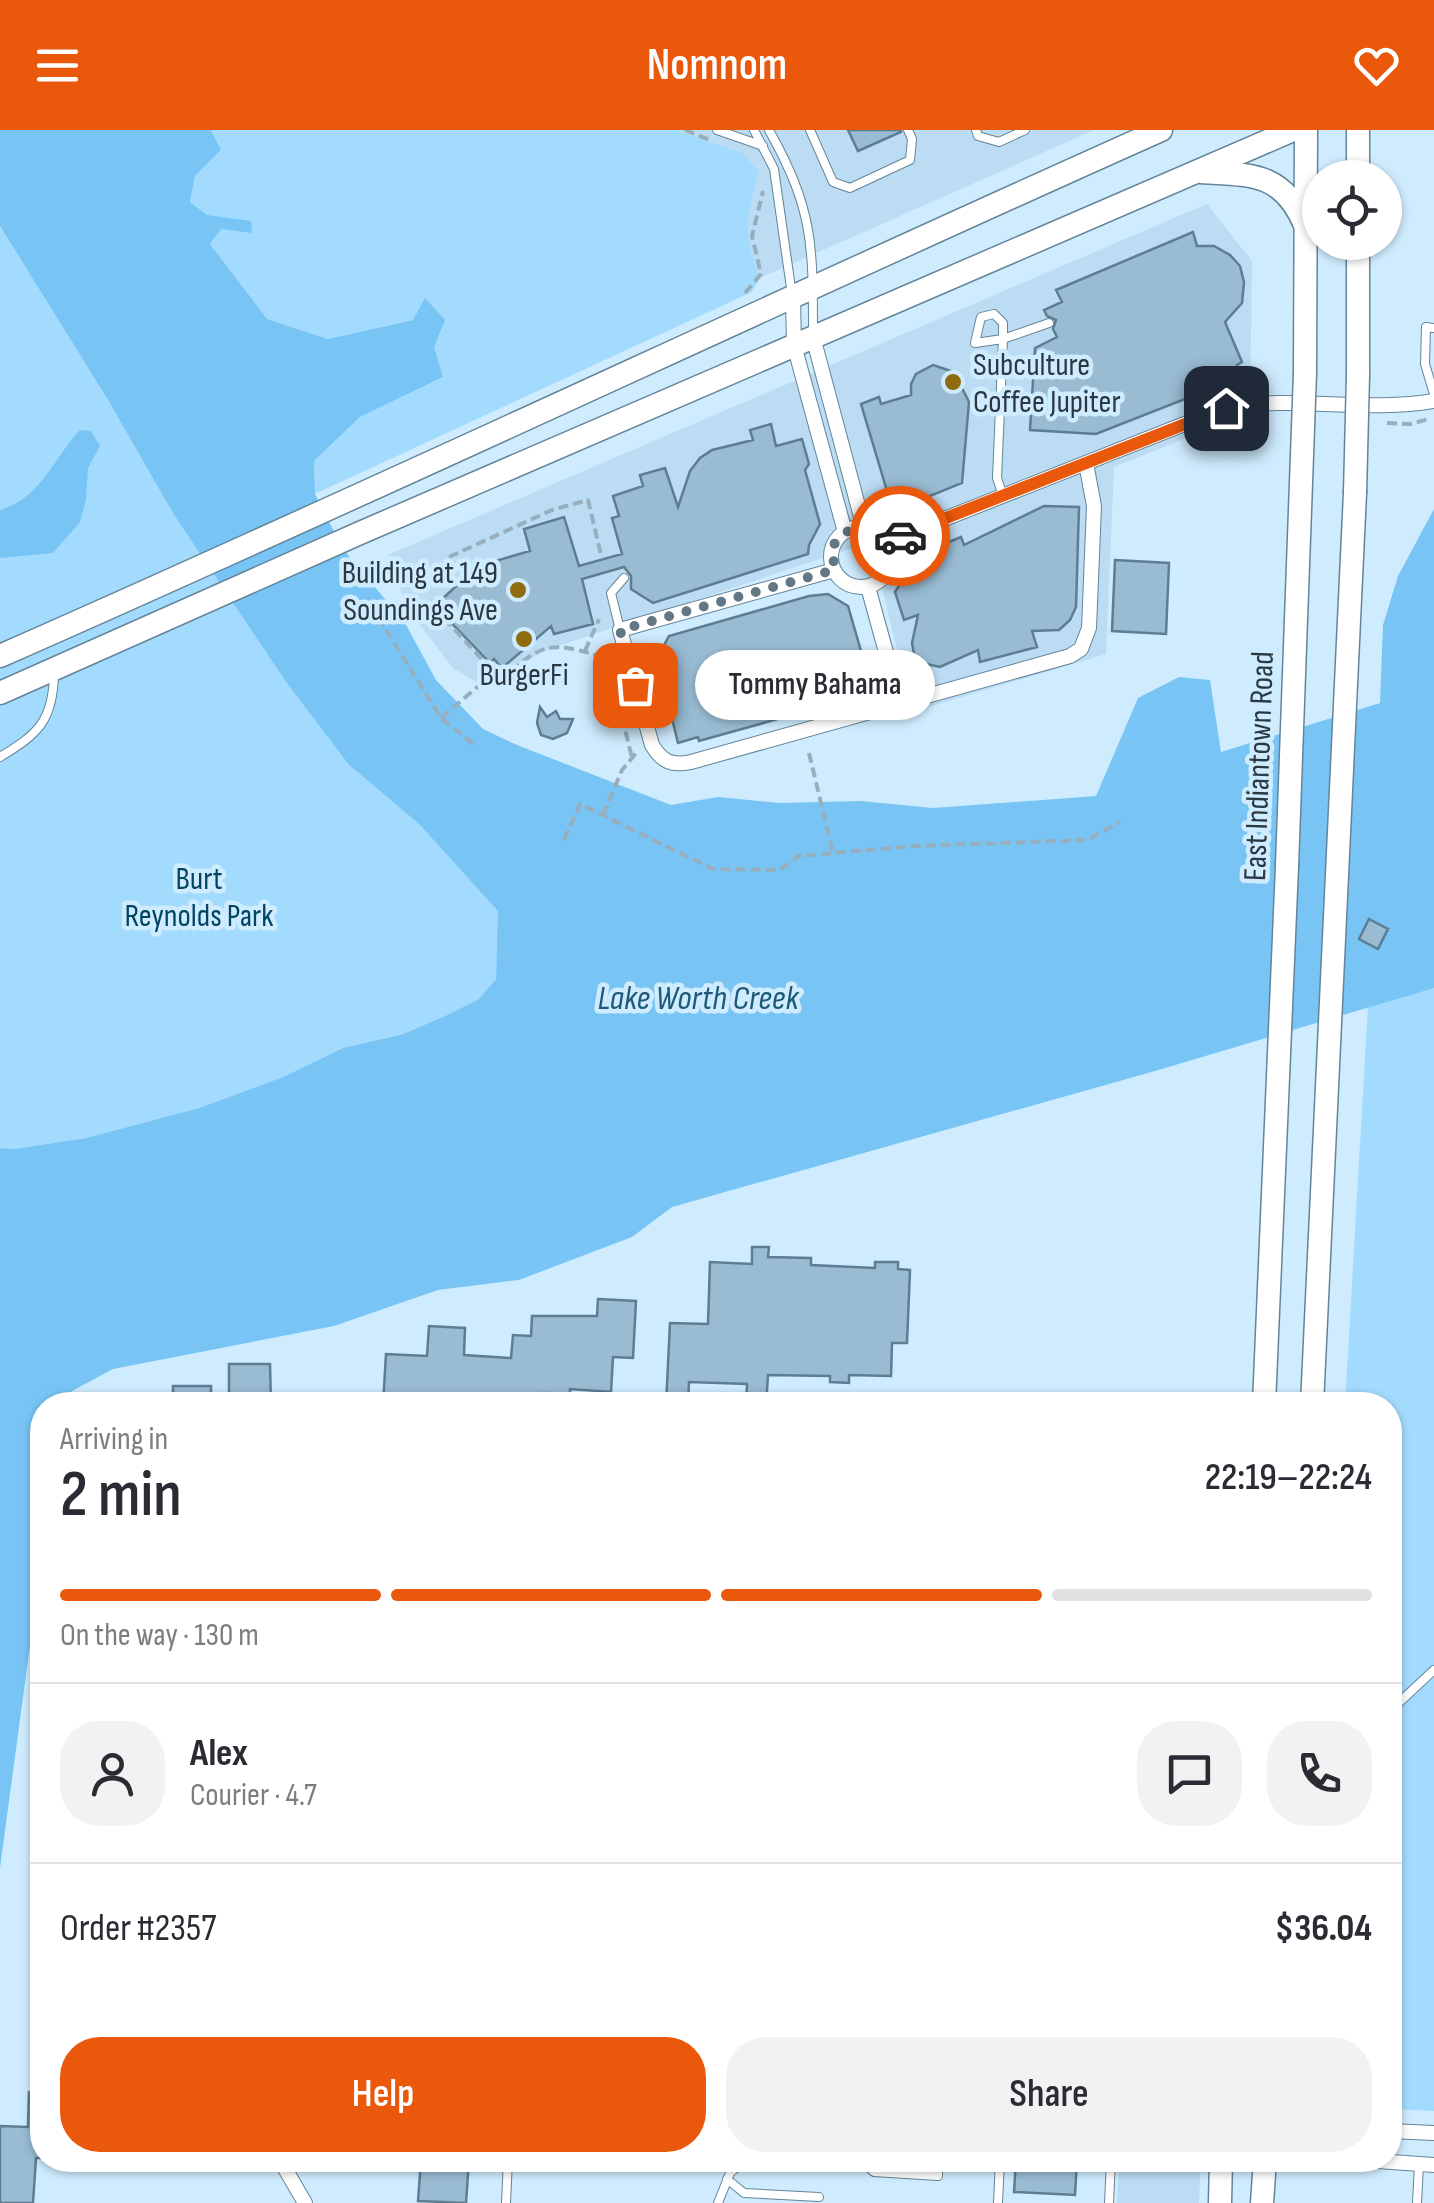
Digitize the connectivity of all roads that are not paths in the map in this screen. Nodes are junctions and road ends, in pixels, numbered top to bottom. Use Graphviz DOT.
graph roads {
  1 [pos="717,130"];
  2 [pos="754,130"];
  3 [pos="770,130"];
  4 [pos="810,130"];
  5 [pos="908,130"];
  6 [pos="976,130"];
  7 [pos="1025,130"];
  8 [pos="1161,130"];
  9 [pos="1293,130"];
  10 [pos="1306,130"];
  11 [pos="1358,130"];
  12 [pos="763,146"];
  13 [pos="1306,160"];
  14 [pos="1358,160"];
  15 [pos="1197,172"];
  16 [pos="1302,218"];
  17 [pos="1306,260"];
  18 [pos="1358,260"];
  19 [pos="803,291"];
  20 [pos="1049,323"];
  21 [pos="1434,328"];
  22 [pos="1003,340"];
  23 [pos="804,341"];
  24 [pos="1434,397"];
  25 [pos="1086,463"];
  26 [pos="1003,496"];
  27 [pos="864,528"];
  28 [pos="846,532"];
  29 [pos="886,542"];
  30 [pos="834,570"];
  31 [pos="624,578"];
  32 [pos="868,587"];
  33 [pos="620,630"];
  34 [pos="0,656"];
  35 [pos="54,669"];
  36 [pos="0,692"];
  37 [pos="900,703"];
  38 [pos="0,757"];
  39 [pos="1265,1392"];
  40 [pos="1313,1392"];
  41 [pos="1434,1670"];
  42 [pos="1402,1700"];
  43 [pos="1402,2132"];
  44 [pos="1434,2134"];
  45 [pos="1402,2162"];
  46 [pos="1427,2164"];
  47 [pos="287,2172"];
  48 [pos="507,2172"];
  49 [pos="734,2172"];
  50 [pos="874,2172"];
  51 [pos="938,2172"];
  52 [pos="999,2172"];
  53 [pos="1110,2172"];
  54 [pos="1221,2172"];
  55 [pos="1264,2172"];
  56 [pos="728,2179"];
  57 [pos="819,2197"];
  58 [pos="305,2203"];
  59 [pos="506,2203"];
  60 [pos="718,2203"];
  61 [pos="998,2203"];
  62 [pos="1109,2203"];
  63 [pos="1220,2203"];
  64 [pos="1262,2203"];
  65 [pos="1417,2203"];
  1 -- 12 [label="lane"];
  2 -- 12 [label="lane"];
  3 -- 19 [label="lane"];
  4 -- 5 [label="lane"];
  6 -- 7 [label="lane"];
  8 -- 19 [label="main road"];
  9 -- 15 [label="main road"];
  10 -- 13 [label="main road, East Indiantown Road"];
  11 -- 14 [label="main road"];
  12 -- 19 [label="lane"];
  15 -- 16 [label="main road"];
  15 -- 23 [label="main road"];
  17 -- 39 [label="main road, East Indiantown Road, bridge"];
  18 -- 40 [label="main road, bridge"];
  19 -- 23 [label="street"];
  19 -- 23 [label="lane"];
  19 -- 34 [label="main road"];
  20 -- 22 [label="lane"];
  21 -- 24 [label="lane"];
  22 -- 22 [label="lane"];
  22 -- 26 [label="lane"];
  23 -- 27 [label="street"];
  23 -- 28 [label="street"];
  23 -- 35 [label="main road"];
  24 -- 25 [label="street"];
  25 -- 26 [label="street"];
  25 -- 37 [label="street"];
  26 -- 29 [label="street"];
  27 -- 28 [label="street"];
  27 -- 29 [label="street"];
  28 -- 30 [label="street"];
  29 -- 32 [label="street"];
  30 -- 32 [label="street"];
  30 -- 33 [label="street"];
  31 -- 33 [label="lane"];
  32 -- 37 [label="street"];
  33 -- 37 [label="street"];
  35 -- 36 [label="main road"];
  35 -- 38 [label="lane"];
  41 -- 42 [label="lane"];
  43 -- 44 [label="street"];
  45 -- 46 [label="street"];
  46 -- 65 [label="lane"];
  47 -- 58 [label="street"];
  48 -- 59 [label="lane"];
  49 -- 56 [label="lane"];
  50 -- 51 [label="lane"];
  52 -- 61 [label="lane"];
  53 -- 62 [label="lane"];
  54 -- 63 [label="main road"];
  55 -- 64 [label="main road"];
  56 -- 57 [label="lane"];
  56 -- 60 [label="lane"];
}
